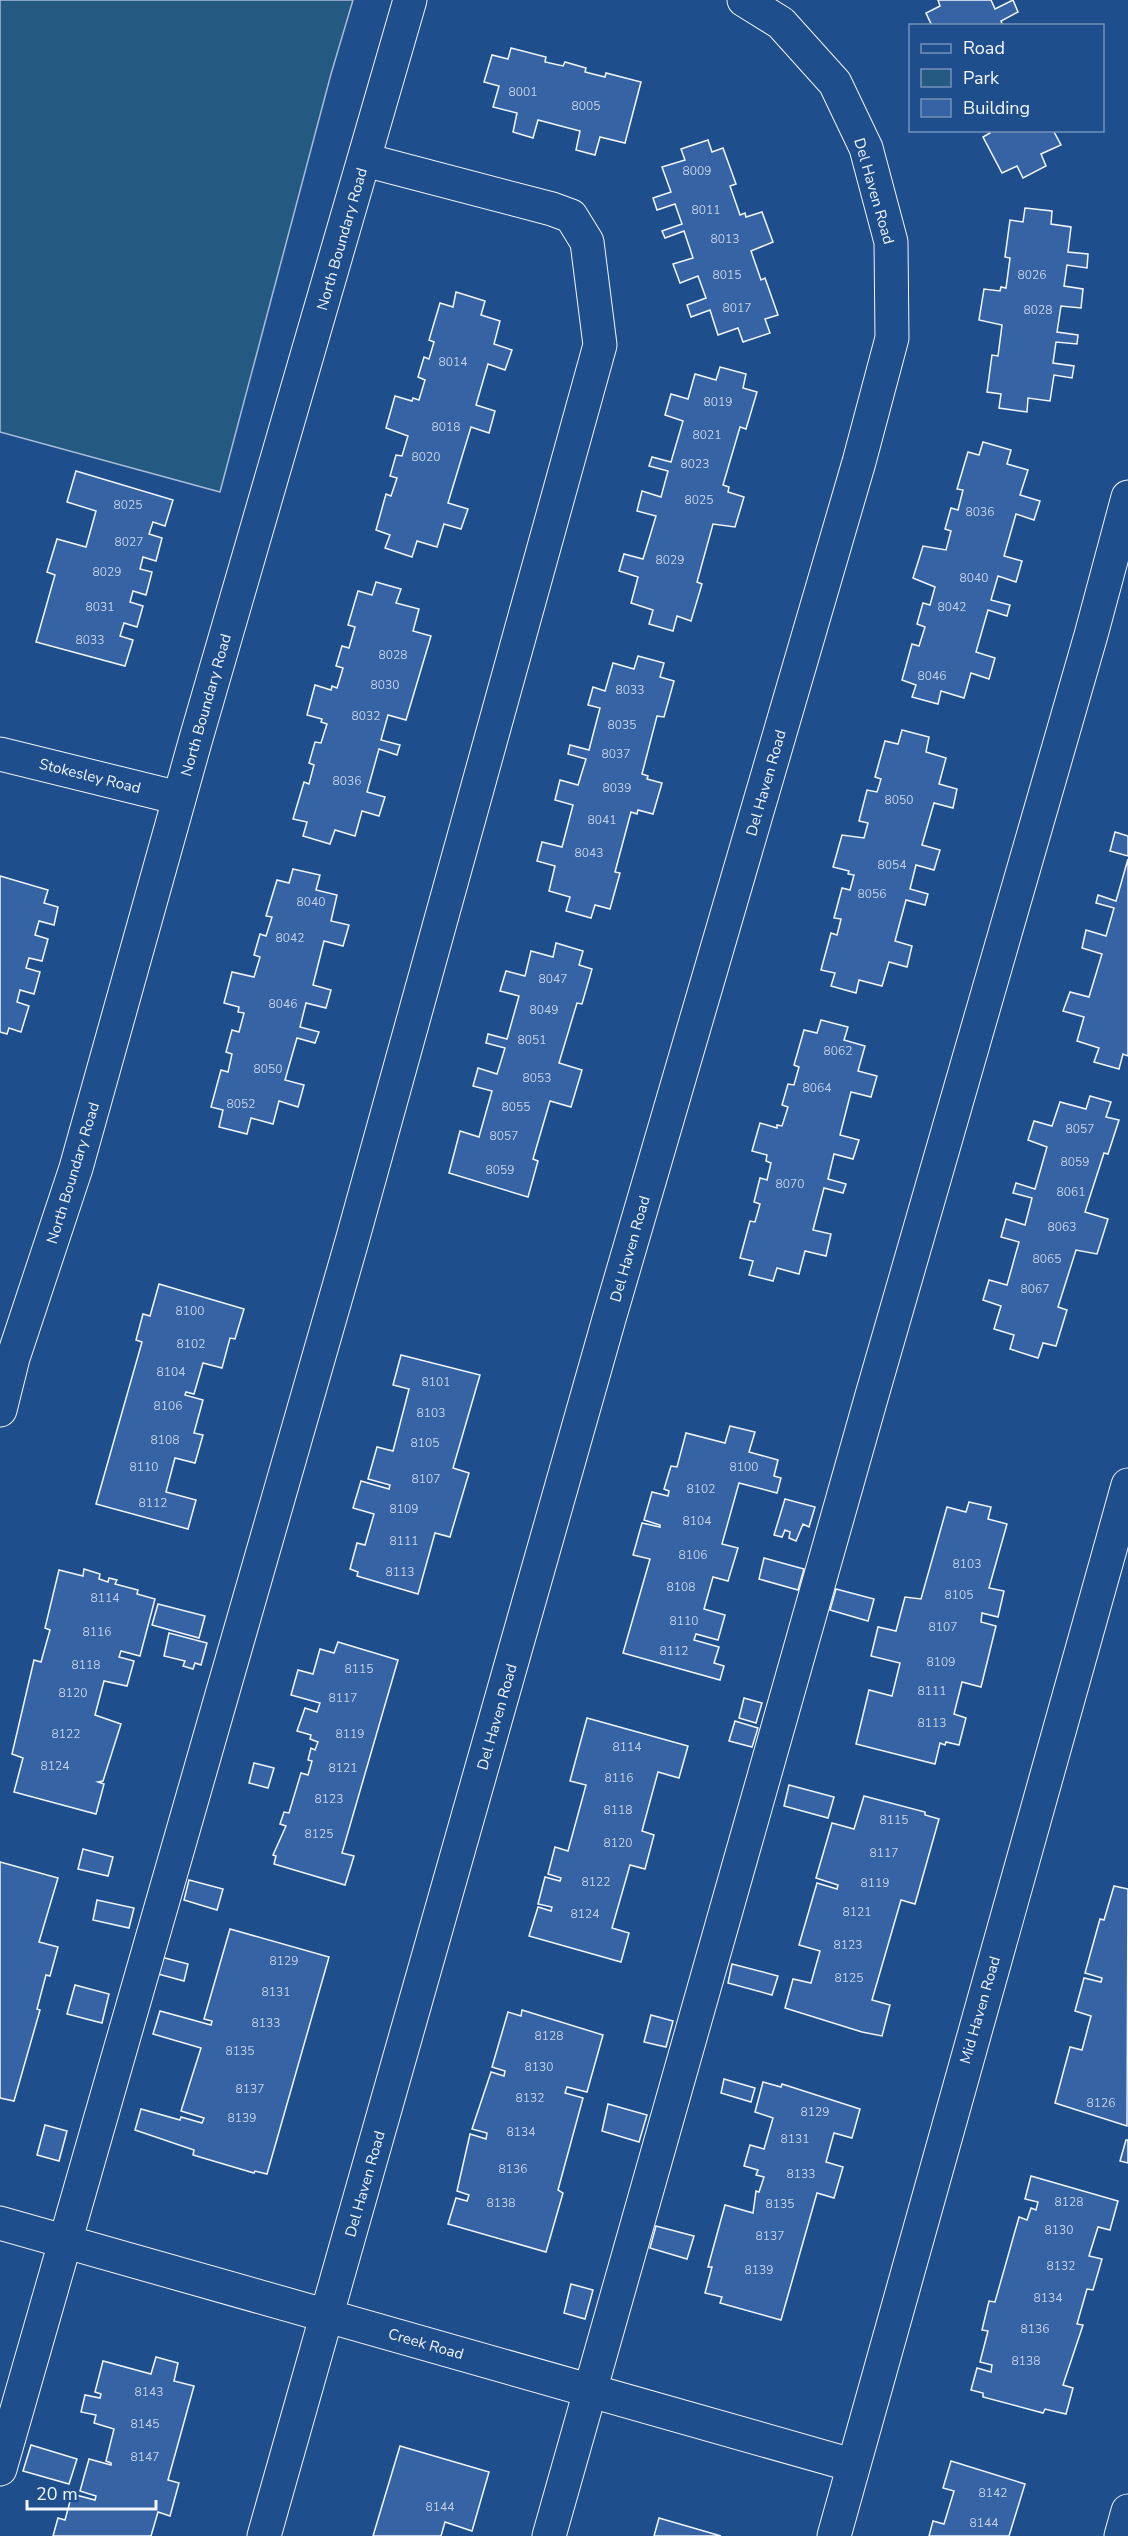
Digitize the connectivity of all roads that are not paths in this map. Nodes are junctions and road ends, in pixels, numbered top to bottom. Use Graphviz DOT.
graph roads {
  1 [pos="410,0"];
  2 [pos="744,0"];
  3 [pos="365,160"];
  4 [pos="1128,497"];
  5 [pos="0,754"];
  6 [pos="179,798"];
  7 [pos="7,1357"];
  8 [pos="0,1410"];
  9 [pos="1128,1485"];
  10 [pos="0,2223"];
  11 [pos="63,2241"];
  12 [pos="328,2316"];
  13 [pos="590,2390"];
  14 [pos="852,2465"];
  15 [pos="0,2469"];
  16 [pos="1128,2511"];
  17 [pos="264,2536"];
  18 [pos="549,2536"];
  19 [pos="834,2536"];
  20 [pos="1121,2536"];
  1 -- 3 [label="street, North Boundary Road"];
  2 -- 12 [label="street, Del Haven Road"];
  3 -- 6 [label="street, North Boundary Road"];
  3 -- 11 [label="street"];
  4 -- 13 [label="street"];
  5 -- 6 [label="street, Stokesley Road"];
  6 -- 7 [label="street, North Boundary Road"];
  7 -- 8 [label="street, North Boundary Road"];
  9 -- 14 [label="street, Mid Haven Road"];
  10 -- 11 [label="street, Creek Road"];
  11 -- 12 [label="street, Creek Road"];
  11 -- 15 [label="street"];
  12 -- 13 [label="street, Creek Road"];
  12 -- 17 [label="street, Del Haven Road"];
  13 -- 14 [label="street, Creek Road"];
  13 -- 18 [label="street"];
  14 -- 19 [label="street, Mid Haven Road"];
  16 -- 20 [label="street"];
}
